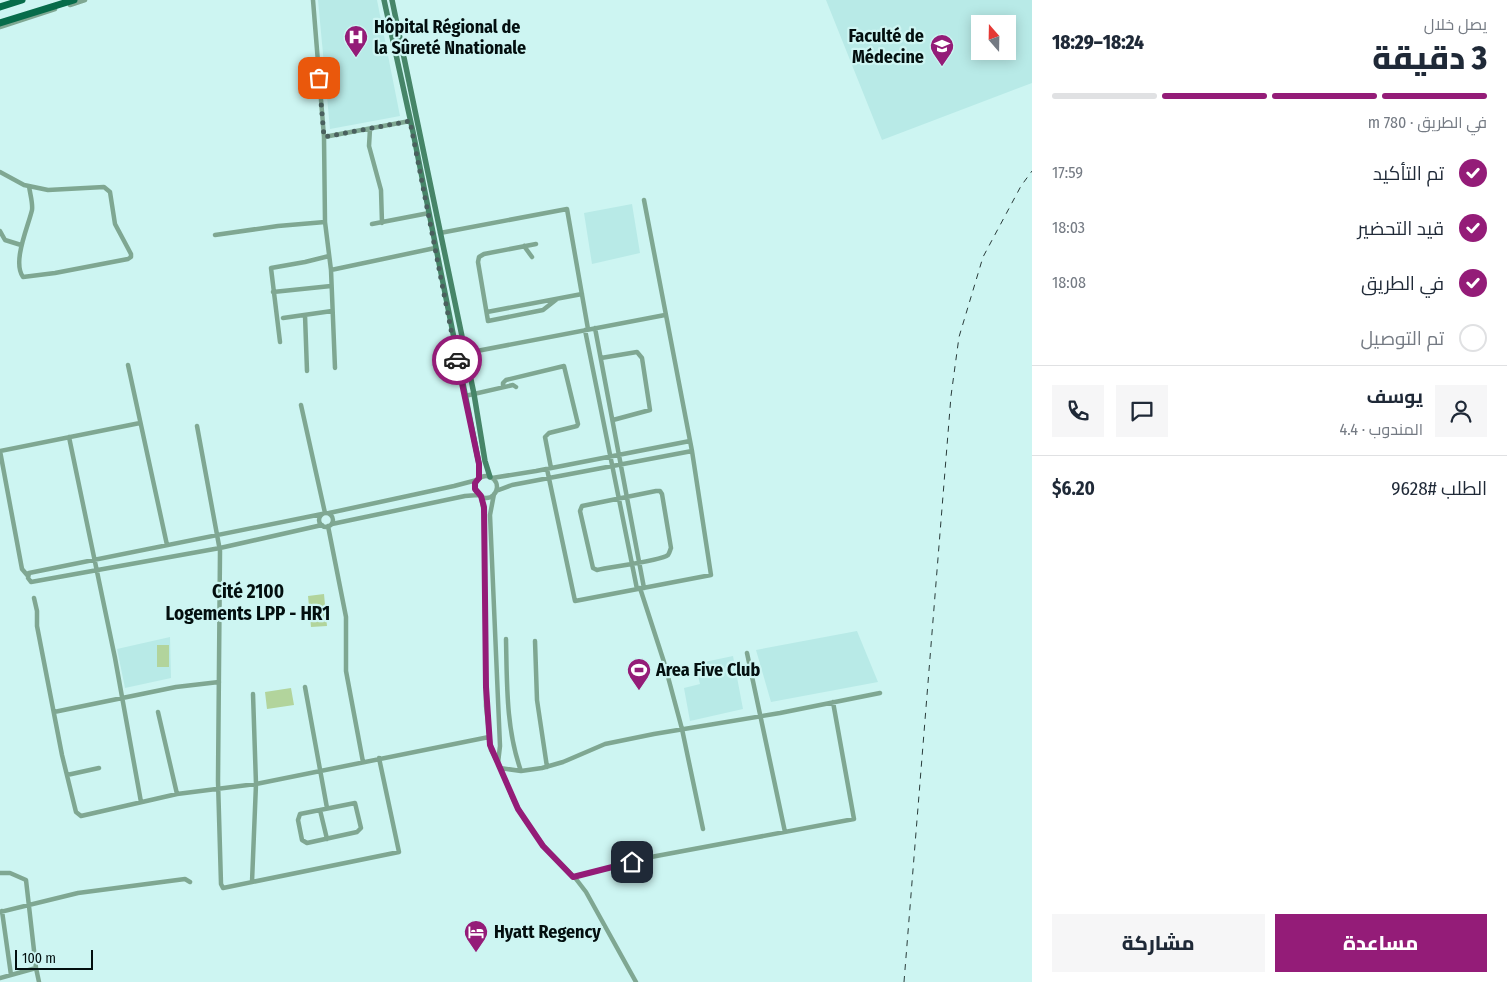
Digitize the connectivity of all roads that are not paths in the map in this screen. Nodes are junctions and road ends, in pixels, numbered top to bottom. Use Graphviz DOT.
graph roads {
  1 [pos="22,0"];
  2 [pos="74,0"];
  3 [pos="85,0"];
  4 [pos="313,0"];
  5 [pos="384,0"];
  6 [pos="392,0"];
  7 [pos="0,6"];
  8 [pos="0,23"];
  9 [pos="0,27"];
  10 [pos="407,73"];
  11 [pos="400,75"];
  12 [pos="410,121"];
  13 [pos="370,128"];
  14 [pos="416,132"];
  15 [pos="324,137"];
  16 [pos="0,172"];
  17 [pos="29,186"];
  18 [pos="644,200"];
  19 [pos="428,213"];
  20 [pos="325,222"];
  21 [pos="382,223"];
  22 [pos="372,224"];
  23 [pos="0,231"];
  24 [pos="440,233"];
  25 [pos="215,235"];
  26 [pos="22,244"];
  27 [pos="536,244"];
  28 [pos="524,246"];
  29 [pos="436,248"];
  30 [pos="329,256"];
  31 [pos="532,257"];
  32 [pos="330,270"];
  33 [pos="331,286"];
  34 [pos="273,292"];
  35 [pos="582,294"];
  36 [pos="557,299"];
  37 [pos="332,312"];
  38 [pos="487,312"];
  39 [pos="305,315"];
  40 [pos="666,315"];
  41 [pos="283,318"];
  42 [pos="595,328"];
  43 [pos="587,330"];
  44 [pos="280,342"];
  45 [pos="464,353"];
  46 [pos="456,355"];
  47 [pos="601,358"];
  48 [pos="128,365"];
  49 [pos="335,368"];
  50 [pos="307,371"];
  51 [pos="516,387"];
  52 [pos="503,388"];
  53 [pos="474,394"];
  54 [pos="465,396"];
  55 [pos="301,405"];
  56 [pos="613,420"];
  57 [pos="140,422"];
  58 [pos="197,426"];
  59 [pos="69,437"];
  60 [pos="690,441"];
  61 [pos="0,451"];
  62 [pos="692,451"];
  63 [pos="620,454"];
  64 [pos="610,456"];
  65 [pos="621,465"];
  66 [pos="612,466"];
  67 [pos="549,468"];
  68 [pos="491,477"];
  69 [pos="478,479"];
  70 [pos="549,479"];
  71 [pos="495,492"];
  72 [pos="480,496"];
  73 [pos="627,496"];
  74 [pos="618,498"];
  75 [pos="325,513"];
  76 [pos="322,525"];
  77 [pos="330,525"];
  78 [pos="218,535"];
  79 [pos="167,545"];
  80 [pos="220,548"];
  81 [pos="94,560"];
  82 [pos="640,562"];
  83 [pos="632,563"];
  84 [pos="96,570"];
  85 [pos="28,576"];
  86 [pos="641,588"];
  87 [pos="34,598"];
  88 [pos="506,639"];
  89 [pos="535,641"];
  90 [pos="747,653"];
  91 [pos="219,682"];
  92 [pos="305,687"];
  93 [pos="880,693"];
  94 [pos="253,694"];
  95 [pos="122,698"];
  96 [pos="833,702"];
  97 [pos="54,712"];
  98 [pos="158,712"];
  99 [pos="761,716"];
  100 [pos="682,729"];
  101 [pos="489,737"];
  102 [pos="379,758"];
  103 [pos="362,762"];
  104 [pos="499,765"];
  105 [pos="547,766"];
  106 [pos="99,768"];
  107 [pos="320,771"];
  108 [pos="521,771"];
  109 [pos="67,775"];
  110 [pos="256,784"];
  111 [pos="218,790"];
  112 [pos="176,794"];
  113 [pos="141,802"];
  114 [pos="327,808"];
  115 [pos="320,810"];
  116 [pos="703,829"];
  117 [pos="785,832"];
  118 [pos="327,839"];
  119 [pos="0,873"];
  120 [pos="573,877"];
  121 [pos="190,882"];
  122 [pos="252,882"];
  123 [pos="30,904"];
  124 [pos="1,912"];
  125 [pos="3,937"];
  126 [pos="7,949"];
  127 [pos="0,951"];
  128 [pos="36,968"];
  129 [pos="11,975"];
  130 [pos="0,978"];
  131 [pos="39,982"];
  132 [pos="636,982"];
  1 -- 7 [label="main road"];
  2 -- 8 [label="main road"];
  3 -- 9 [label="street"];
  4 -- 15 [label="street"];
  5 -- 11 [label="street"];
  6 -- 10 [label="street"];
  10 -- 11 [label="street"];
  10 -- 14 [label="street"];
  11 -- 12 [label="street"];
  12 -- 13 [label="street"];
  12 -- 14 [label="street"];
  13 -- 15 [label="street"];
  13 -- 21 [label="street"];
  14 -- 19 [label="street"];
  14 -- 24 [label="street"];
  15 -- 20 [label="street"];
  16 -- 17 [label="street"];
  17 -- 26 [label="street"];
  17 -- 26 [label="street"];
  18 -- 40 [label="street"];
  19 -- 21 [label="street"];
  19 -- 29 [label="street"];
  20 -- 25 [label="street"];
  20 -- 30 [label="street"];
  21 -- 22 [label="street"];
  23 -- 26 [label="street"];
  24 -- 35 [label="street"];
  24 -- 45 [label="street"];
  27 -- 28 [label="street"];
  28 -- 31 [label="street"];
  28 -- 38 [label="street"];
  29 -- 32 [label="street"];
  29 -- 46 [label="street"];
  30 -- 32 [label="street"];
  30 -- 34 [label="street"];
  32 -- 33 [label="street"];
  33 -- 34 [label="street"];
  33 -- 37 [label="street"];
  34 -- 44 [label="street"];
  35 -- 36 [label="street"];
  35 -- 43 [label="street"];
  36 -- 38 [label="street"];
  36 -- 38 [label="street"];
  37 -- 39 [label="street"];
  37 -- 49 [label="street"];
  39 -- 41 [label="street"];
  39 -- 50 [label="street"];
  40 -- 42 [label="street"];
  40 -- 60 [label="street"];
  42 -- 43 [label="street"];
  42 -- 47 [label="street"];
  43 -- 45 [label="street"];
  43 -- 64 [label="street"];
  45 -- 46 [label="street"];
  45 -- 53 [label="street"];
  46 -- 54 [label="street"];
  47 -- 56 [label="street"];
  47 -- 56 [label="street"];
  48 -- 57 [label="street"];
  51 -- 52 [label="street"];
  52 -- 53 [label="street"];
  52 -- 67 [label="street"];
  53 -- 54 [label="street"];
  53 -- 68 [label="street"];
  54 -- 69 [label="street"];
  55 -- 75 [label="street"];
  56 -- 63 [label="street"];
  57 -- 59 [label="street"];
  57 -- 79 [label="street"];
  58 -- 78 [label="street"];
  59 -- 61 [label="street"];
  59 -- 81 [label="street"];
  60 -- 62 [label="street"];
  60 -- 63 [label="street"];
  61 -- 85 [label="street"];
  62 -- 65 [label="street"];
  62 -- 86 [label="street"];
  63 -- 64 [label="street"];
  63 -- 65 [label="street"];
  64 -- 66 [label="street"];
  64 -- 67 [label="street"];
  65 -- 66 [label="street"];
  65 -- 73 [label="street"];
  66 -- 70 [label="street"];
  66 -- 74 [label="street"];
  67 -- 68 [label="street"];
  67 -- 70 [label="street"];
  68 -- 69 [label="street"];
  68 -- 71 [label="street"];
  69 -- 72 [label="street"];
  69 -- 75 [label="street"];
  70 -- 71 [label="street"];
  70 -- 86 [label="street"];
  71 -- 72 [label="street"];
  71 -- 104 [label="street"];
  72 -- 77 [label="street"];
  72 -- 101 [label="street"];
  73 -- 74 [label="street"];
  73 -- 82 [label="street"];
  73 -- 82 [label="street"];
  74 -- 83 [label="street"];
  74 -- 83 [label="street"];
  75 -- 76 [label="street"];
  75 -- 77 [label="street"];
  75 -- 78 [label="street"];
  76 -- 77 [label="street"];
  76 -- 80 [label="street"];
  77 -- 103 [label="street"];
  78 -- 79 [label="street"];
  78 -- 80 [label="street"];
  79 -- 81 [label="street"];
  80 -- 84 [label="street"];
  80 -- 91 [label="street"];
  81 -- 84 [label="street"];
  81 -- 85 [label="street"];
  82 -- 83 [label="street"];
  82 -- 86 [label="street"];
  83 -- 86 [label="street"];
  84 -- 85 [label="street"];
  84 -- 95 [label="street"];
  86 -- 100 [label="street"];
  87 -- 97 [label="street"];
  88 -- 108 [label="street"];
  89 -- 105 [label="street"];
  90 -- 99 [label="street"];
  91 -- 95 [label="street"];
  91 -- 111 [label="street"];
  92 -- 107 [label="street"];
  93 -- 96 [label="street"];
  94 -- 110 [label="street"];
  95 -- 97 [label="street"];
  95 -- 113 [label="street"];
  96 -- 99 [label="street"];
  96 -- 117 [label="street"];
  97 -- 109 [label="street"];
  98 -- 112 [label="street"];
  99 -- 100 [label="street"];
  99 -- 117 [label="street"];
  100 -- 105 [label="street"];
  100 -- 116 [label="street"];
  101 -- 102 [label="street"];
  101 -- 104 [label="street"];
  102 -- 103 [label="street"];
  102 -- 122 [label="street"];
  103 -- 107 [label="street"];
  104 -- 108 [label="street"];
  104 -- 120 [label="street"];
  105 -- 108 [label="street"];
  106 -- 109 [label="street"];
  107 -- 110 [label="street"];
  107 -- 114 [label="street"];
  109 -- 113 [label="street"];
  110 -- 111 [label="street"];
  110 -- 122 [label="street"];
  111 -- 112 [label="street"];
  111 -- 122 [label="street"];
  112 -- 113 [label="street"];
  114 -- 115 [label="street"];
  114 -- 118 [label="street"];
  115 -- 118 [label="street"];
  115 -- 118 [label="street"];
  117 -- 120 [label="street"];
  119 -- 123 [label="street"];
  120 -- 132 [label="street"];
  121 -- 123 [label="street"];
  123 -- 124 [label="street"];
  123 -- 128 [label="street"];
  124 -- 125 [label="street"];
  125 -- 126 [label="street"];
  126 -- 127 [label="street"];
  126 -- 129 [label="street"];
  128 -- 129 [label="street"];
  128 -- 131 [label="street"];
  129 -- 130 [label="street"];
}
